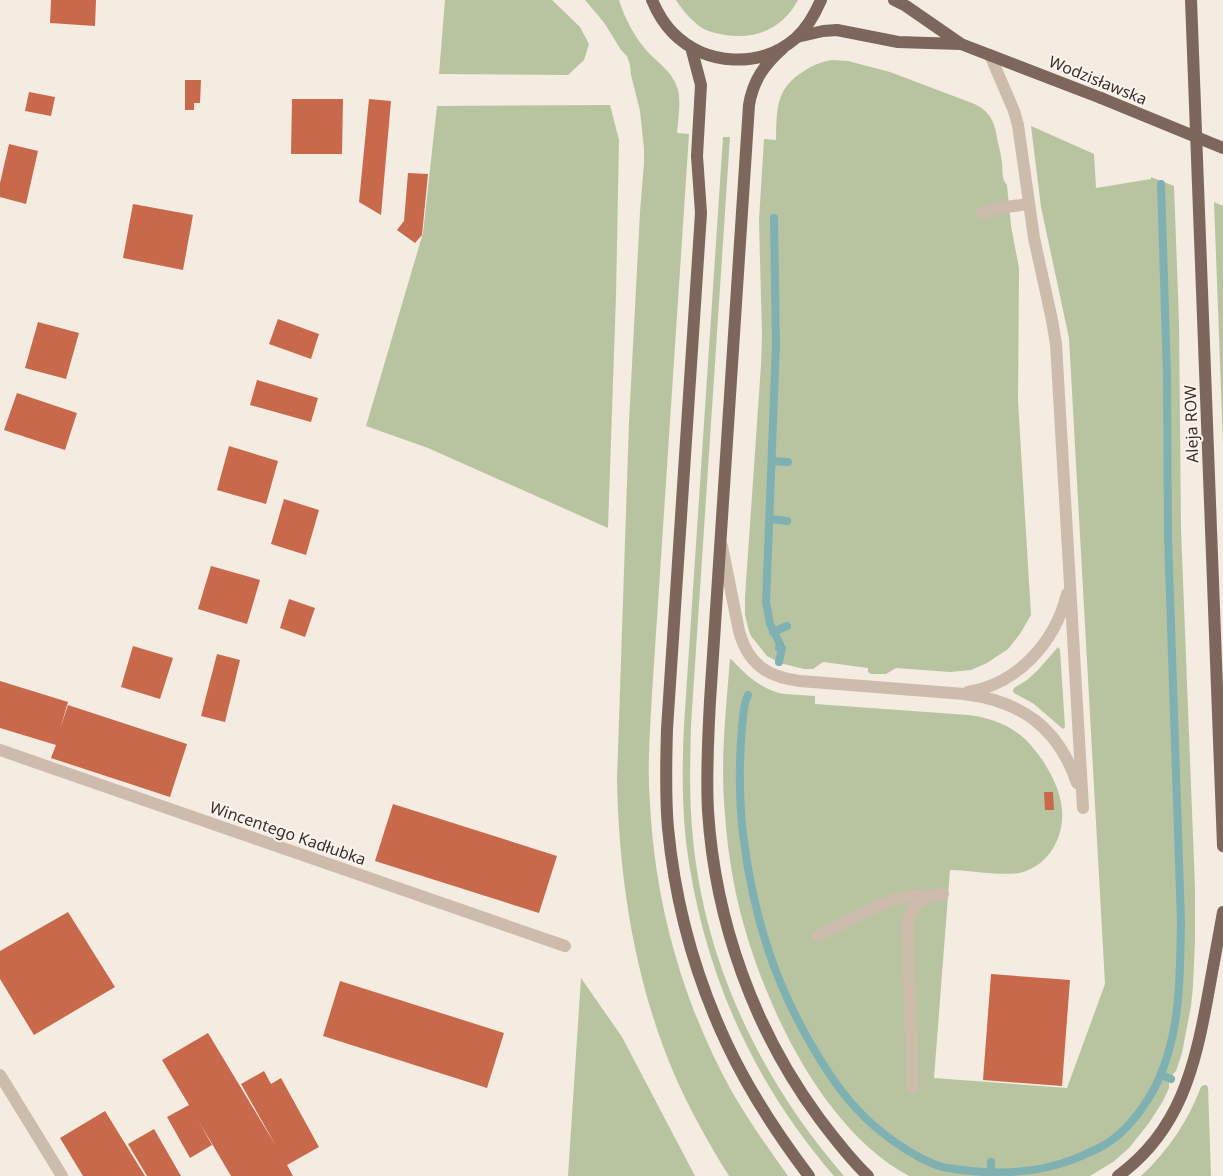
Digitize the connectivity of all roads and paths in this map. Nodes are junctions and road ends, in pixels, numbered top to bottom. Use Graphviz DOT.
graph roads {
  1 [pos="652,0"];
  2 [pos="821,0"];
  3 [pos="894,0"];
  4 [pos="1191,0"];
  5 [pos="797,37"];
  6 [pos="961,44"];
  7 [pos="691,47"];
  8 [pos="782,48"];
  9 [pos="990,55"];
  10 [pos="1223,148"];
  11 [pos="1029,204"];
  12 [pos="982,213"];
  13 [pos="720,536"];
  14 [pos="1068,568"];
  15 [pos="956,693"];
  16 [pos="0,750"];
  17 [pos="1223,846"];
  18 [pos="1223,912"];
  19 [pos="818,936"];
  20 [pos="565,946"];
  21 [pos="0,1076"];
  22 [pos="913,1088"];
  23 [pos="62,1176"];
  24 [pos="809,1176"];
  25 [pos="868,1176"];
  26 [pos="1118,1176"];
  1 -- 7 [label="main road"];
  2 -- 5 [label="main road"];
  3 -- 6 [label="main road, Wodzisławska"];
  4 -- 17 [label="main road, Aleja ROW"];
  5 -- 6 [label="main road, Wodzisławska"];
  5 -- 8 [label="main road"];
  6 -- 9 [label="main road, Wodzisławska"];
  7 -- 8 [label="main road"];
  7 -- 24 [label="main road"];
  8 -- 13 [label="main road"];
  9 -- 10 [label="main road, Wodzisławska, bridge"];
  9 -- 11 [label="street"];
  11 -- 12 [label="street"];
  11 -- 14 [label="street"];
  13 -- 15 [label="street"];
  13 -- 25 [label="main road"];
  14 -- 15 [label="street"];
  14 -- 15 [label="street"];
  16 -- 20 [label="street, Wincentego Kadłubka"];
  18 -- 26 [label="main road"];
  19 -- 22 [label="street"];
  21 -- 23 [label="street"];
}
